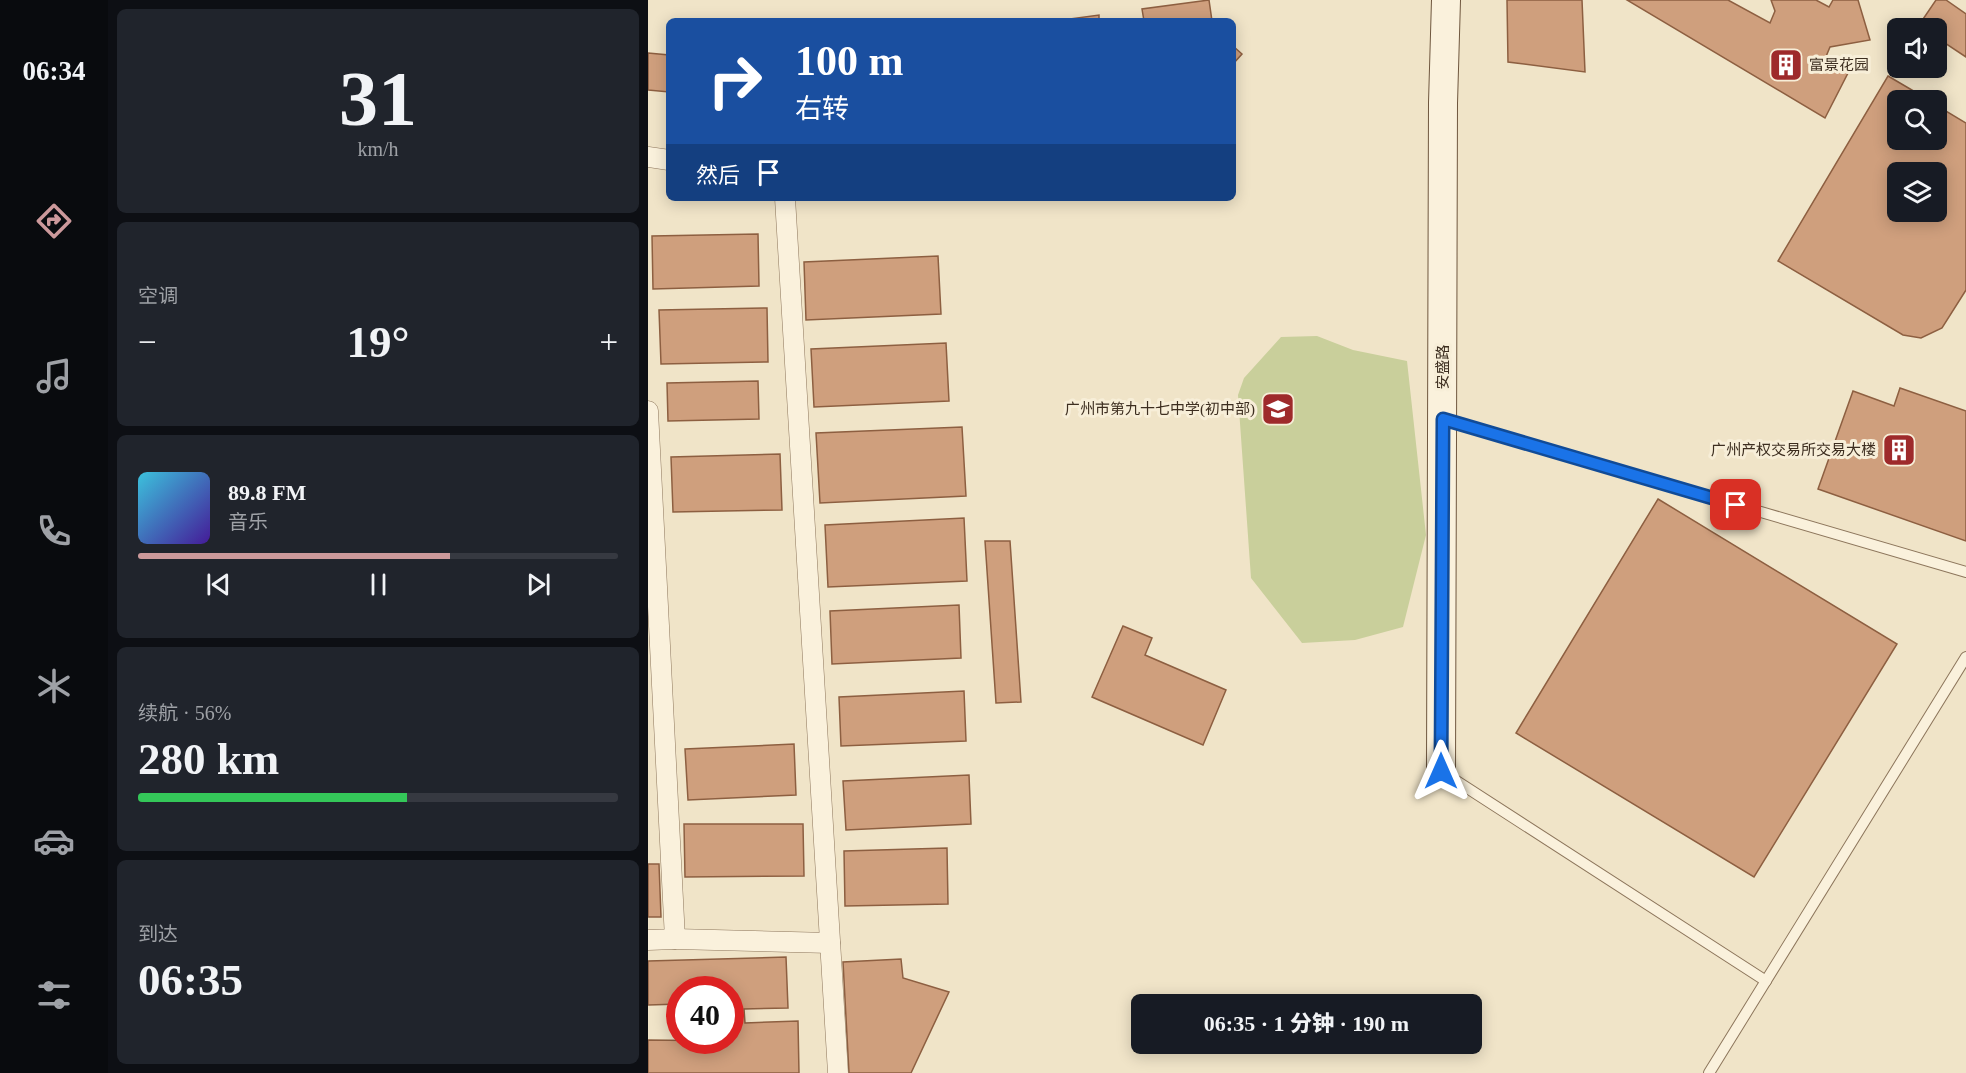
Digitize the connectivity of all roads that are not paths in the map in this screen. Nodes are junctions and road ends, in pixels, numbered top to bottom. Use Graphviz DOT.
graph roads {
  1 [pos="1446,0"];
  2 [pos="648,157"];
  3 [pos="666,160"];
  4 [pos="785,201"];
  5 [pos="648,411"];
  6 [pos="1443,419"];
  7 [pos="1966,572"];
  8 [pos="1964,663"];
  9 [pos="1441,771"];
  10 [pos="675,939"];
  11 [pos="648,940"];
  12 [pos="830,943"];
  13 [pos="1766,981"];
  14 [pos="838,1073"];
  15 [pos="1709,1073"];
  1 -- 6 [label="street, 安盛路"];
  2 -- 3 [label="street"];
  4 -- 12 [label="street"];
  5 -- 10 [label="street"];
  6 -- 7 [label="lane"];
  6 -- 9 [label="street, 安盛路"];
  8 -- 13 [label="lane"];
  9 -- 13 [label="lane"];
  10 -- 11 [label="street"];
  10 -- 12 [label="street"];
  12 -- 14 [label="street"];
  13 -- 15 [label="lane"];
}
